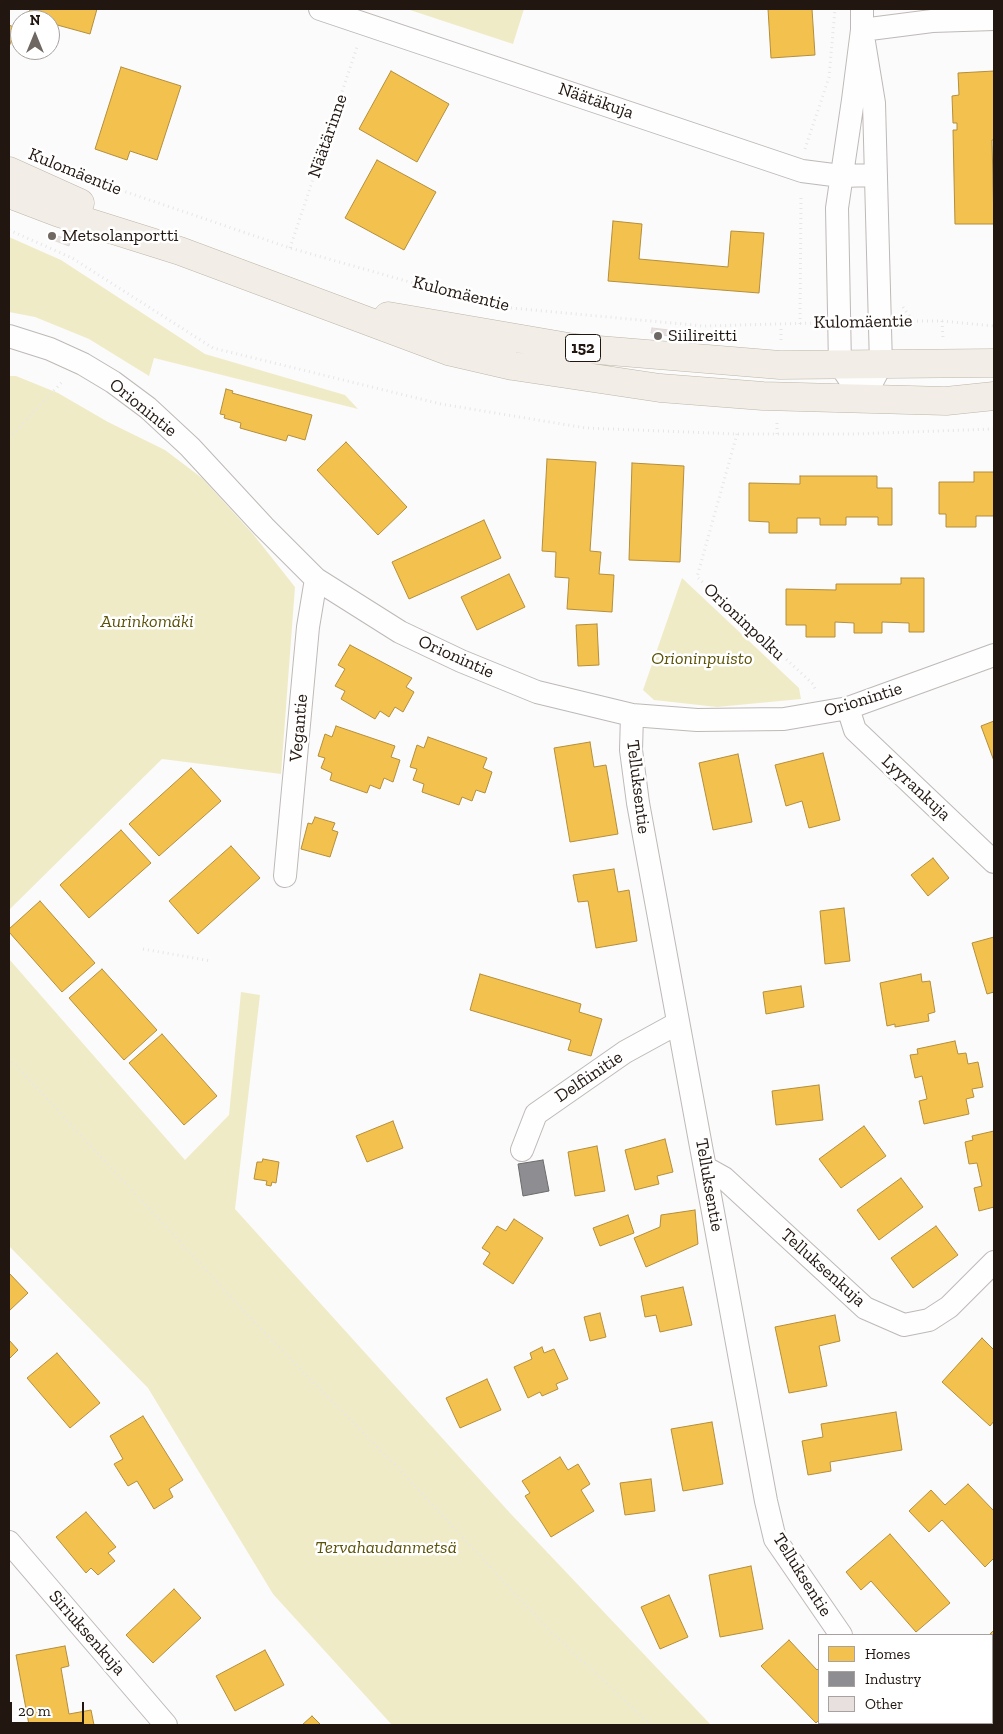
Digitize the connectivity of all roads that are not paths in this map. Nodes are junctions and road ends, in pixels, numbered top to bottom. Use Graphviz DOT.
graph roads {
  1 [pos="320,9"];
  2 [pos="862,19"];
  3 [pos="994,19"];
  4 [pos="9,170"];
  5 [pos="876,175"];
  6 [pos="841,176"];
  7 [pos="9,194"];
  8 [pos="180,251"];
  9 [pos="328,306"];
  10 [pos="9,336"];
  11 [pos="994,363"];
  12 [pos="840,365"];
  13 [pos="880,365"];
  14 [pos="994,396"];
  15 [pos="863,399"];
  16 [pos="316,579"];
  17 [pos="994,655"];
  18 [pos="838,711"];
  19 [pos="632,715"];
  20 [pos="994,862"];
  21 [pos="285,876"];
  22 [pos="678,1023"];
  23 [pos="522,1150"];
  24 [pos="706,1168"];
  25 [pos="994,1262"];
  26 [pos="9,1542"];
  27 [pos="840,1634"];
  28 [pos="166,1725"];
  1 -- 6 [label="street, Näätäkuja"];
  2 -- 3 [label="street"];
  2 -- 5 [label="street"];
  2 -- 6 [label="street"];
  4 -- 8 [label="main road, Kulomäentie / 152"];
  5 -- 6 [label="street, Näätäkuja"];
  5 -- 13 [label="street"];
  6 -- 12 [label="street"];
  7 -- 8 [label="main road, Kulomäentie / 152"];
  8 -- 9 [label="main road, Kulomäentie / 152"];
  9 -- 12 [label="main road, Kulomäentie / 152"];
  9 -- 15 [label="main road, Kulomäentie / 152"];
  10 -- 16 [label="street, Orionintie"];
  11 -- 13 [label="main road, Kulomäentie / 152"];
  12 -- 13 [label="main road, Kulomäentie / 152"];
  12 -- 15 [label="street"];
  13 -- 15 [label="street"];
  14 -- 15 [label="main road, Kulomäentie / 152"];
  16 -- 19 [label="street, Orionintie"];
  16 -- 21 [label="street, Vegantie"];
  17 -- 18 [label="street, Orionintie"];
  18 -- 19 [label="street, Orionintie"];
  18 -- 20 [label="street, Lyyrankuja"];
  19 -- 22 [label="street, Telluksentie"];
  22 -- 23 [label="street, Delfiinitie"];
  22 -- 24 [label="street, Telluksentie"];
  24 -- 25 [label="street, Telluksenkuja"];
  24 -- 27 [label="street, Telluksentie"];
  26 -- 28 [label="street, Siriuksenkuja"];
}
